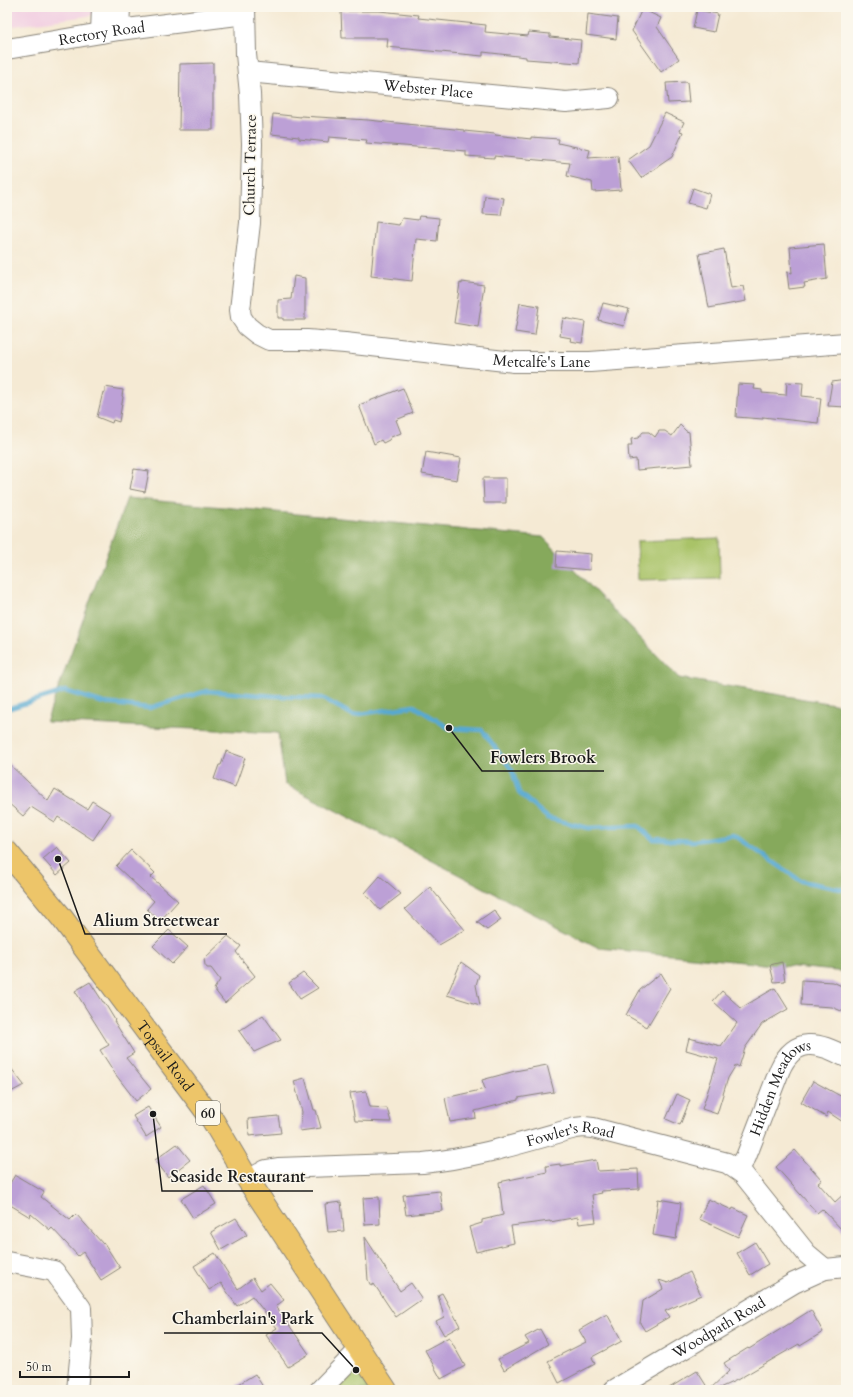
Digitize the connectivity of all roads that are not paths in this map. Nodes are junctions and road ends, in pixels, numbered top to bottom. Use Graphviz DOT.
graph roads {
  1 [pos="102,7"];
  2 [pos="120,7"];
  3 [pos="245,10"];
  4 [pos="110,32"];
  5 [pos="7,49"];
  6 [pos="248,72"];
  7 [pos="609,98"];
  8 [pos="244,322"];
  9 [pos="846,343"];
  10 [pos="7,852"];
  11 [pos="846,1057"];
  12 [pos="738,1170"];
  13 [pos="248,1180"];
  14 [pos="7,1262"];
  15 [pos="846,1267"];
  16 [pos="825,1269"];
  17 [pos="360,1349"];
  18 [pos="638,1384"];
  19 [pos="77,1390"];
  20 [pos="320,1390"];
  21 [pos="386,1390"];
  22 [pos="614,1390"];
  1 -- 4 [label="street"];
  2 -- 4 [label="street"];
  3 -- 4 [label="street, Rectory Road"];
  3 -- 6 [label="street, Church Terrace"];
  4 -- 5 [label="street, Rectory Road"];
  6 -- 7 [label="street, Webster Place"];
  6 -- 8 [label="street, Church Terrace"];
  8 -- 9 [label="street, Metcalfe's Lane"];
  10 -- 13 [label="main road, Topsail Road / 60"];
  11 -- 12 [label="street, Hidden Meadows"];
  12 -- 13 [label="street, Fowler's Road"];
  12 -- 16 [label="street, Fowler's Road"];
  13 -- 17 [label="main road, Topsail Road / 60"];
  14 -- 19 [label="street"];
  15 -- 16 [label="street"];
  16 -- 18 [label="street, Woodpath Road"];
  17 -- 20 [label="street"];
  17 -- 21 [label="main road, Topsail Road / 60"];
  18 -- 22 [label="street, Woodpath Road"];
}
